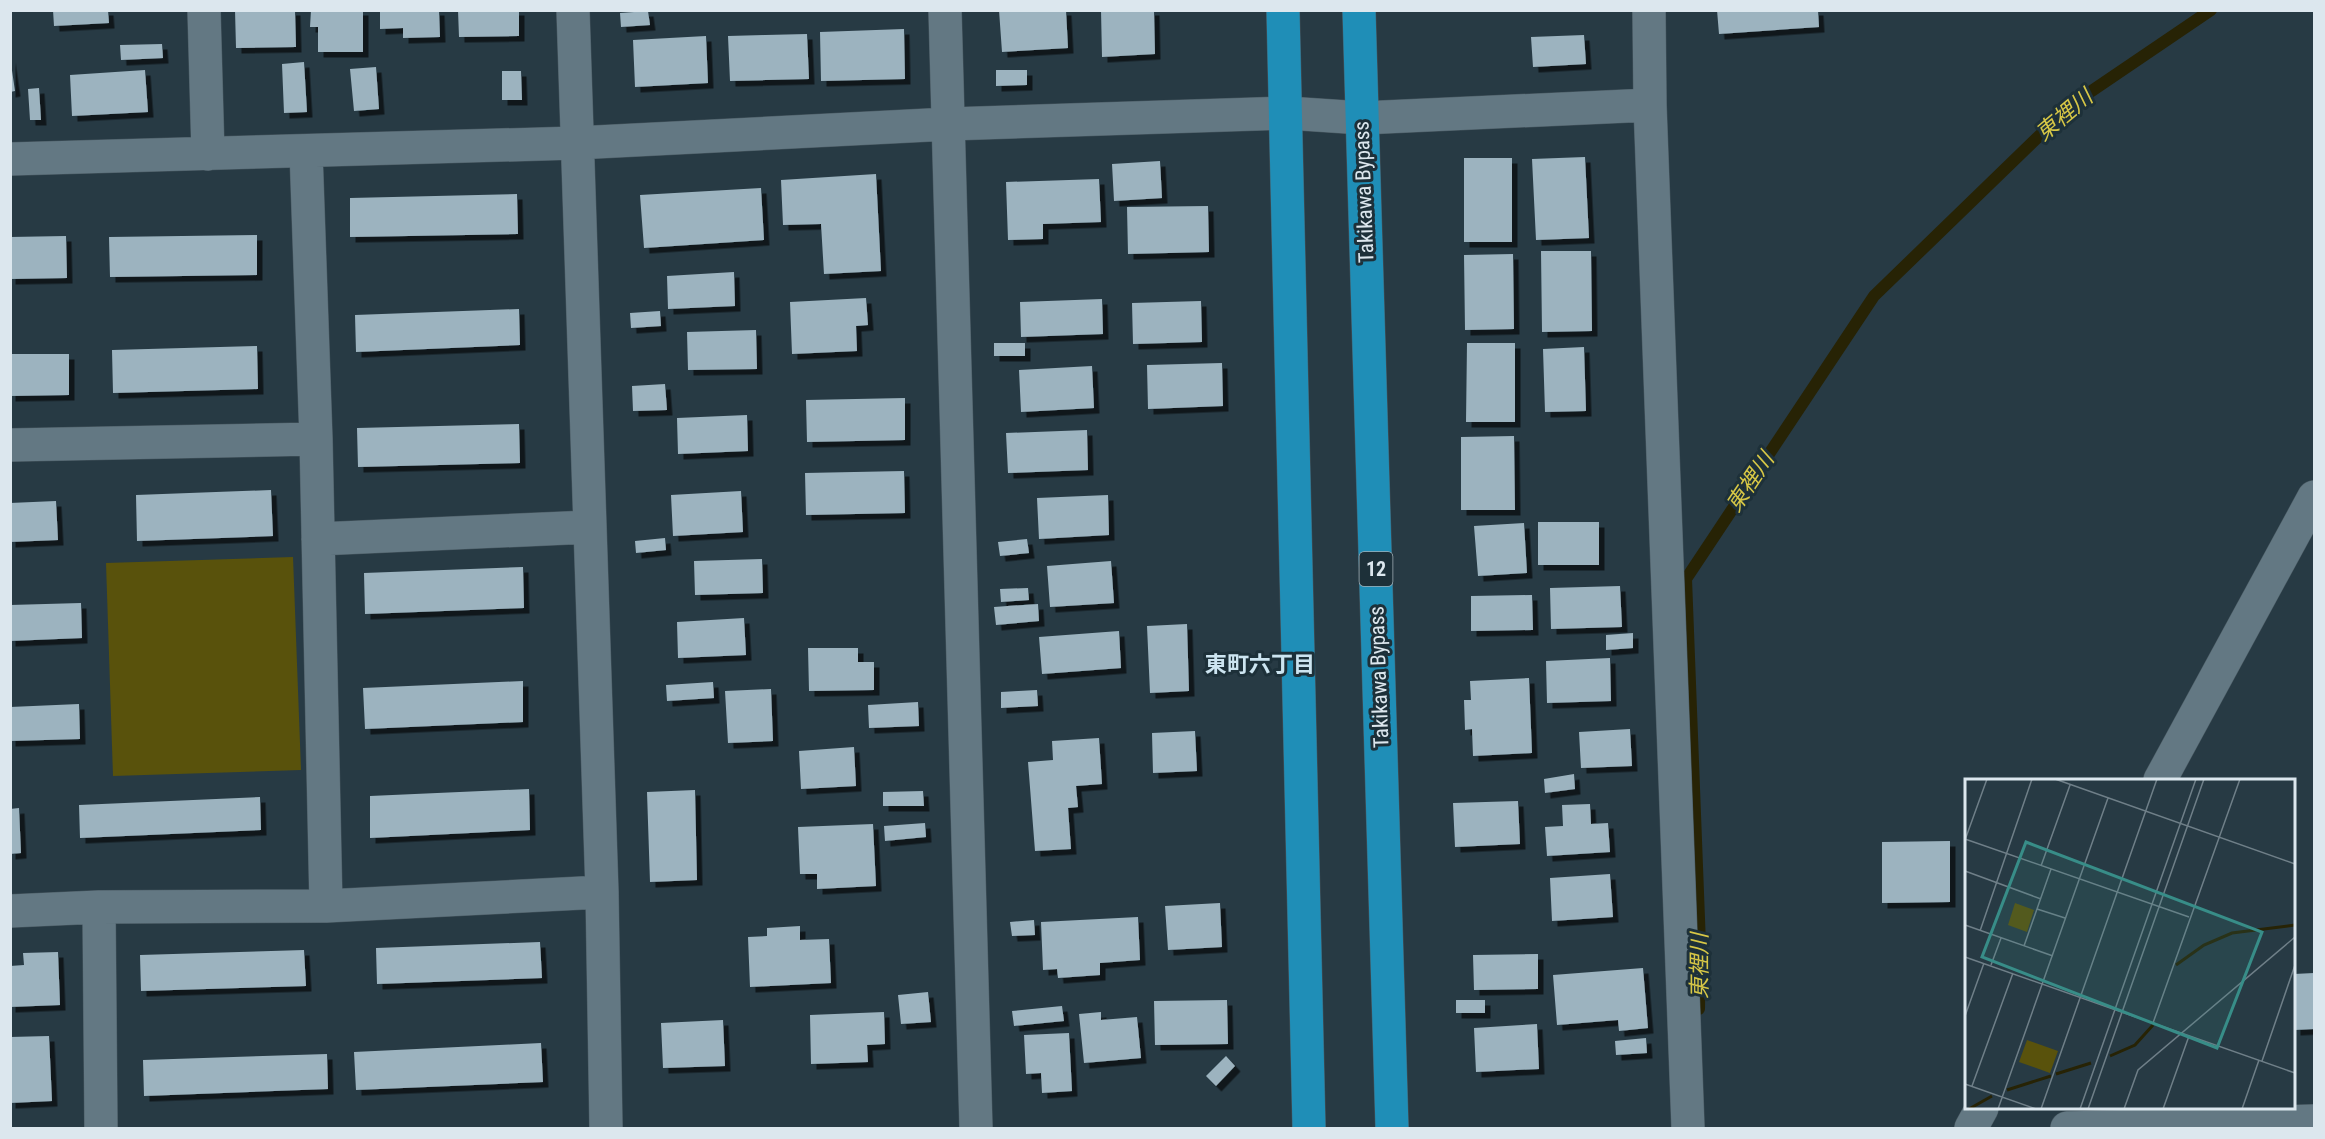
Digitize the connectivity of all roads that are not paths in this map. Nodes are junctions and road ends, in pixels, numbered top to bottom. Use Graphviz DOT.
graph roads {
  1 [pos="204,10"];
  2 [pos="573,10"];
  3 [pos="945,10"];
  4 [pos="1283,10"];
  5 [pos="1359,10"];
  6 [pos="1649,10"];
  7 [pos="1650,105"];
  8 [pos="1287,113"];
  9 [pos="1362,118"];
  10 [pos="948,124"];
  11 [pos="576,142"];
  12 [pos="306,151"];
  13 [pos="208,154"];
  14 [pos="10,159"];
  15 [pos="316,439"];
  16 [pos="10,445"];
  17 [pos="2314,497"];
  18 [pos="590,527"];
  19 [pos="318,538"];
  20 [pos="2161,779"];
  21 [pos="602,892"];
  22 [pos="326,906"];
  23 [pos="99,907"];
  24 [pos="10,911"];
  25 [pos="1981,1109"];
  26 [pos="2314,1121"];
  27 [pos="101,1128"];
  28 [pos="606,1128"];
  29 [pos="976,1128"];
  30 [pos="1309,1128"];
  31 [pos="1392,1128"];
  32 [pos="1688,1128"];
  33 [pos="1971,1128"];
  34 [pos="2067,1128"];
  1 -- 13 [label="street"];
  2 -- 11 [label="street"];
  3 -- 10 [label="street"];
  4 -- 8 [label="highway"];
  5 -- 9 [label="highway, Takikawa Bypass / 12"];
  6 -- 7 [label="street"];
  7 -- 9 [label="street"];
  7 -- 32 [label="street"];
  8 -- 9 [label="street"];
  8 -- 10 [label="street"];
  8 -- 30 [label="highway"];
  9 -- 31 [label="highway, Takikawa Bypass / 12"];
  10 -- 11 [label="street"];
  10 -- 29 [label="street"];
  11 -- 12 [label="street"];
  11 -- 18 [label="street"];
  12 -- 13 [label="street"];
  12 -- 15 [label="street"];
  13 -- 14 [label="street"];
  15 -- 16 [label="street"];
  15 -- 19 [label="street"];
  17 -- 20 [label="street"];
  18 -- 19 [label="street"];
  18 -- 21 [label="street"];
  19 -- 22 [label="street"];
  21 -- 22 [label="street"];
  21 -- 28 [label="street"];
  22 -- 23 [label="street"];
  23 -- 24 [label="street"];
  23 -- 27 [label="street"];
  25 -- 33 [label="street"];
  26 -- 34 [label="street"];
}
